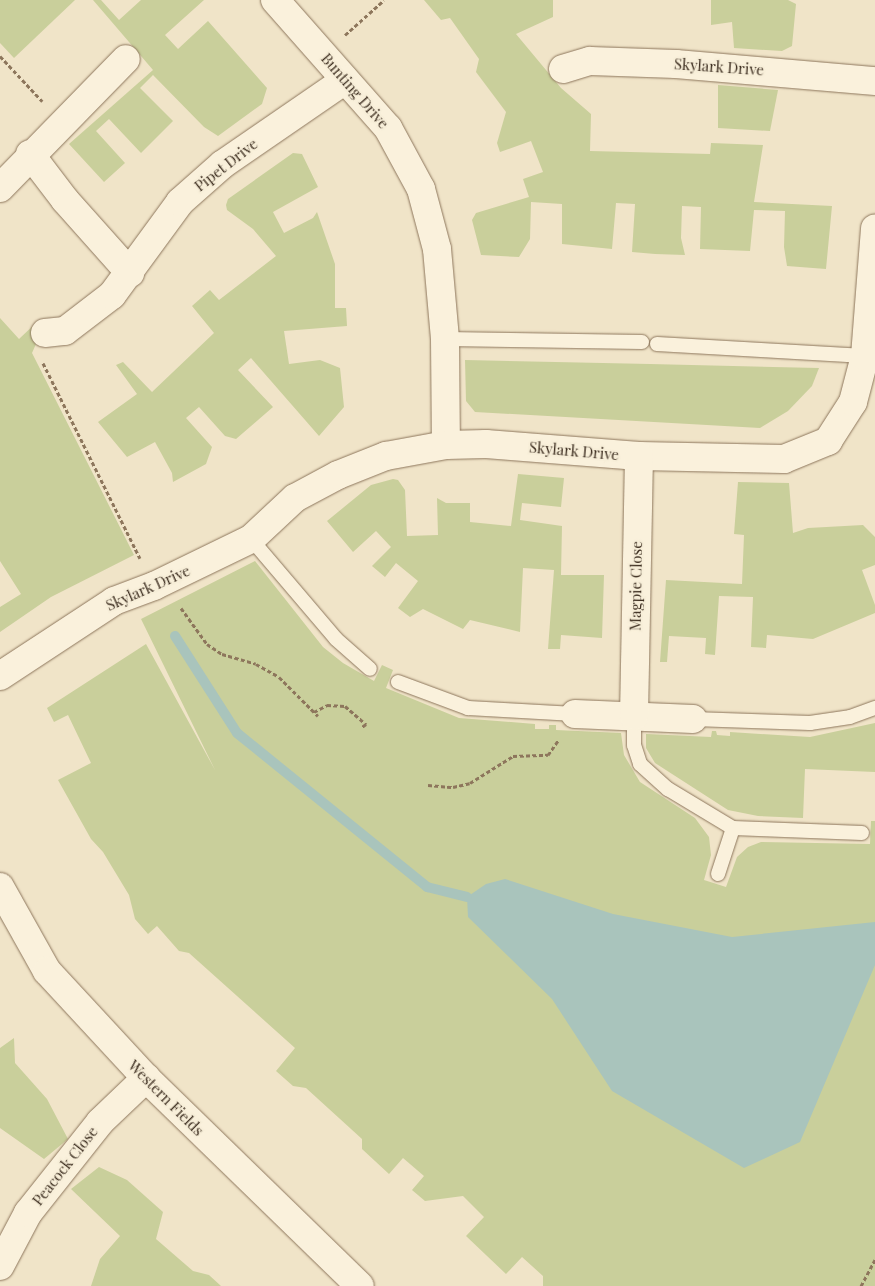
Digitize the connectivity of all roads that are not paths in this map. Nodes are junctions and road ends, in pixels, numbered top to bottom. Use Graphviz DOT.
graph roads {
  1 [pos="274,0"];
  2 [pos="126,59"];
  3 [pos="563,68"];
  4 [pos="345,80"];
  5 [pos="875,81"];
  6 [pos="30,154"];
  7 [pos="0,188"];
  8 [pos="875,228"];
  9 [pos="130,273"];
  10 [pos="873,280"];
  11 [pos="45,333"];
  12 [pos="445,339"];
  13 [pos="642,342"];
  14 [pos="657,344"];
  15 [pos="865,356"];
  16 [pos="446,445"];
  17 [pos="639,456"];
  18 [pos="251,540"];
  19 [pos="370,668"];
  20 [pos="0,676"];
  21 [pos="398,682"];
  22 [pos="875,708"];
  23 [pos="568,713"];
  24 [pos="634,716"];
  25 [pos="693,718"];
  26 [pos="732,828"];
  27 [pos="862,833"];
  28 [pos="718,874"];
  29 [pos="0,887"];
  30 [pos="146,1078"];
  31 [pos="0,1266"];
  32 [pos="360,1286"];
  1 -- 4 [label="street, Bunting Drive"];
  2 -- 6 [label="street"];
  3 -- 5 [label="street, Skylark Drive"];
  4 -- 9 [label="street, Pipet Drive"];
  4 -- 12 [label="street, Bunting Drive"];
  6 -- 7 [label="street"];
  6 -- 9 [label="street"];
  8 -- 10 [label="street, Skylark Drive"];
  9 -- 11 [label="street, Pipet Drive"];
  10 -- 15 [label="street, Skylark Drive"];
  12 -- 13 [label="lane"];
  12 -- 16 [label="street, Bunting Drive"];
  14 -- 15 [label="lane"];
  15 -- 17 [label="street, Skylark Drive"];
  16 -- 17 [label="street, Skylark Drive"];
  16 -- 18 [label="street, Skylark Drive"];
  17 -- 24 [label="street, Magpie Close"];
  18 -- 19 [label="lane"];
  18 -- 20 [label="street, Skylark Drive"];
  21 -- 23 [label="lane"];
  22 -- 25 [label="lane"];
  23 -- 24 [label="street"];
  24 -- 25 [label="street"];
  24 -- 26 [label="lane"];
  26 -- 27 [label="lane"];
  26 -- 28 [label="lane"];
  29 -- 30 [label="street, Western Fields"];
  30 -- 31 [label="street, Peacock Close"];
  30 -- 32 [label="street, Western Fields"];
}
